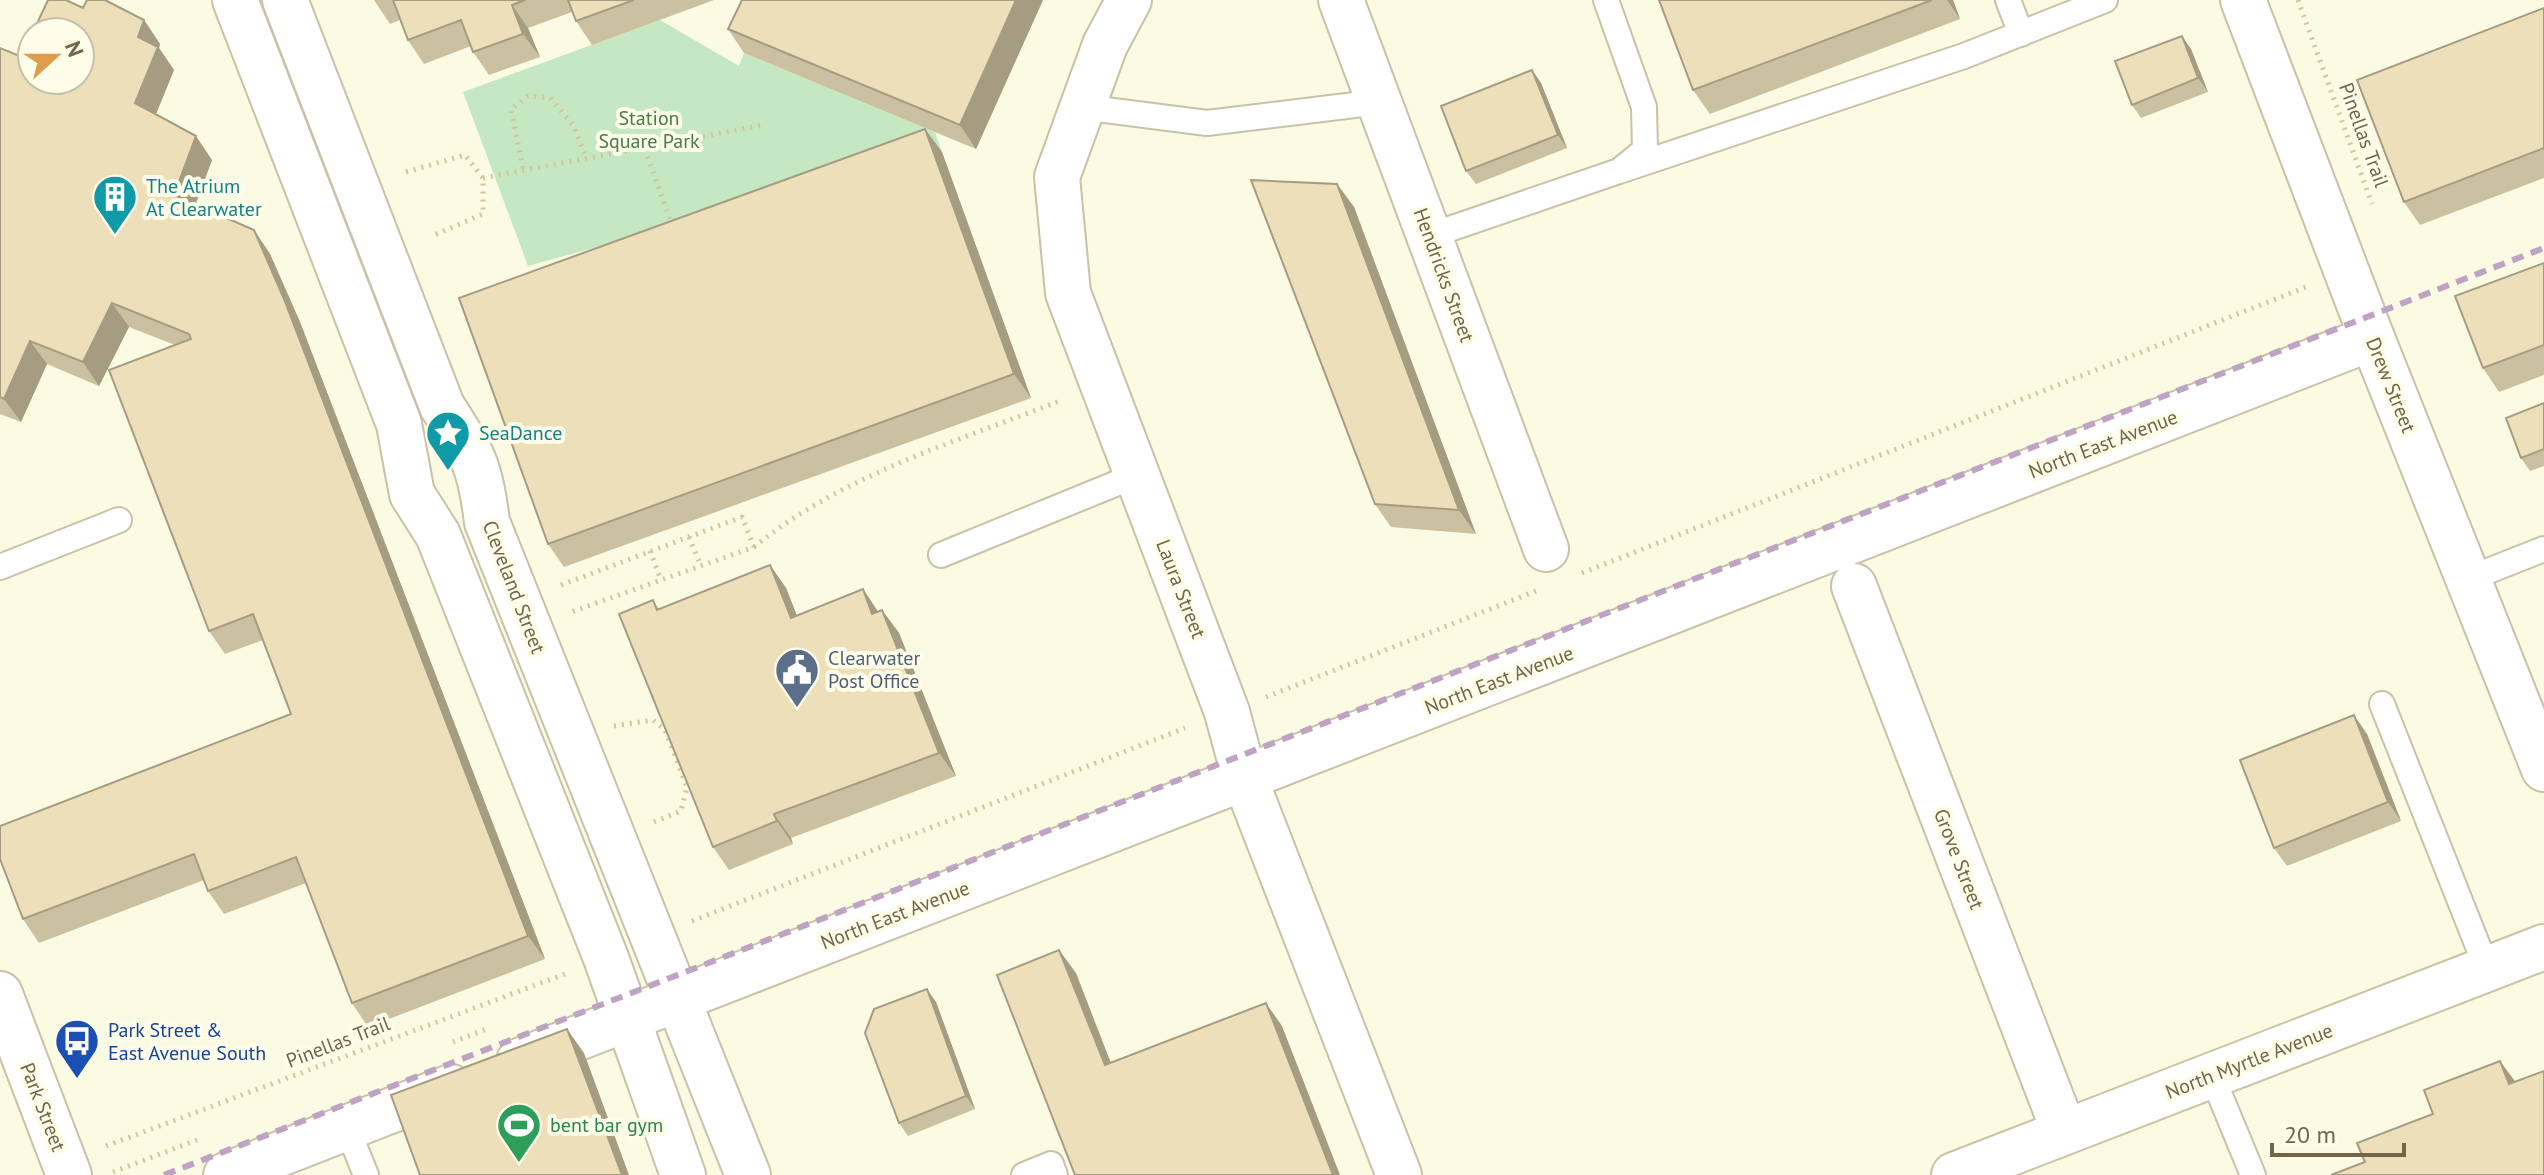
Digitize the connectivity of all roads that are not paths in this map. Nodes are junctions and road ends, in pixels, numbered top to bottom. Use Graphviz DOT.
graph roads {
  1 [pos="235,0"];
  2 [pos="285,0"];
  3 [pos="1129,0"];
  4 [pos="1341,0"];
  5 [pos="1606,0"];
  6 [pos="2008,0"];
  7 [pos="2105,0"];
  8 [pos="2243,0"];
  9 [pos="2021,34"];
  10 [pos="1379,102"];
  11 [pos="1082,107"];
  12 [pos="1619,171"];
  13 [pos="1429,236"];
  14 [pos="2372,338"];
  15 [pos="1137,475"];
  16 [pos="119,520"];
  17 [pos="1546,549"];
  18 [pos="2544,549"];
  19 [pos="941,555"];
  20 [pos="0,567"];
  21 [pos="2468,579"];
  22 [pos="1854,586"];
  23 [pos="2382,704"];
  24 [pos="2543,765"];
  25 [pos="1245,779"];
  26 [pos="2544,947"];
  27 [pos="2487,969"];
  28 [pos="0,994"];
  29 [pos="678,999"];
  30 [pos="625,1020"];
  31 [pos="2212,1076"];
  32 [pos="347,1128"];
  33 [pos="2064,1131"];
  34 [pos="66,1168"];
  35 [pos="1968,1172"];
  36 [pos="226,1175"];
  37 [pos="366,1175"];
  38 [pos="683,1175"];
  39 [pos="748,1175"];
  40 [pos="1024,1175"];
  41 [pos="1055,1175"];
  42 [pos="1399,1175"];
  43 [pos="2253,1175"];
  1 -- 30 [label="street"];
  2 -- 29 [label="street, Cleveland Street"];
  3 -- 11 [label="street, Laura Street"];
  4 -- 10 [label="street, Hendricks Street"];
  5 -- 12 [label="lane"];
  6 -- 9 [label="lane"];
  7 -- 9 [label="lane"];
  8 -- 14 [label="street, Drew Street"];
  9 -- 12 [label="lane"];
  10 -- 11 [label="lane"];
  10 -- 13 [label="street, Hendricks Street"];
  11 -- 15 [label="street, Laura Street"];
  12 -- 13 [label="lane"];
  13 -- 17 [label="street, Hendricks Street"];
  14 -- 21 [label="street, Drew Street"];
  14 -- 25 [label="street, North East Avenue"];
  15 -- 19 [label="lane"];
  15 -- 25 [label="street, Laura Street"];
  16 -- 20 [label="lane"];
  18 -- 21 [label="lane"];
  21 -- 24 [label="street, Drew Street"];
  22 -- 33 [label="street, Grove Street"];
  23 -- 27 [label="lane"];
  25 -- 29 [label="street, North East Avenue"];
  25 -- 42 [label="street, Laura Street"];
  26 -- 27 [label="street, North Myrtle Avenue"];
  27 -- 31 [label="street, North Myrtle Avenue"];
  28 -- 34 [label="street, Park Street"];
  29 -- 30 [label="street, North East Avenue"];
  29 -- 39 [label="street, Cleveland Street"];
  30 -- 32 [label="street, North East Avenue"];
  30 -- 38 [label="street"];
  31 -- 33 [label="street, North Myrtle Avenue"];
  31 -- 43 [label="lane"];
  32 -- 36 [label="street, North East Avenue"];
  32 -- 37 [label="lane"];
  33 -- 35 [label="street, North Myrtle Avenue"];
  40 -- 41 [label="lane"];
}
